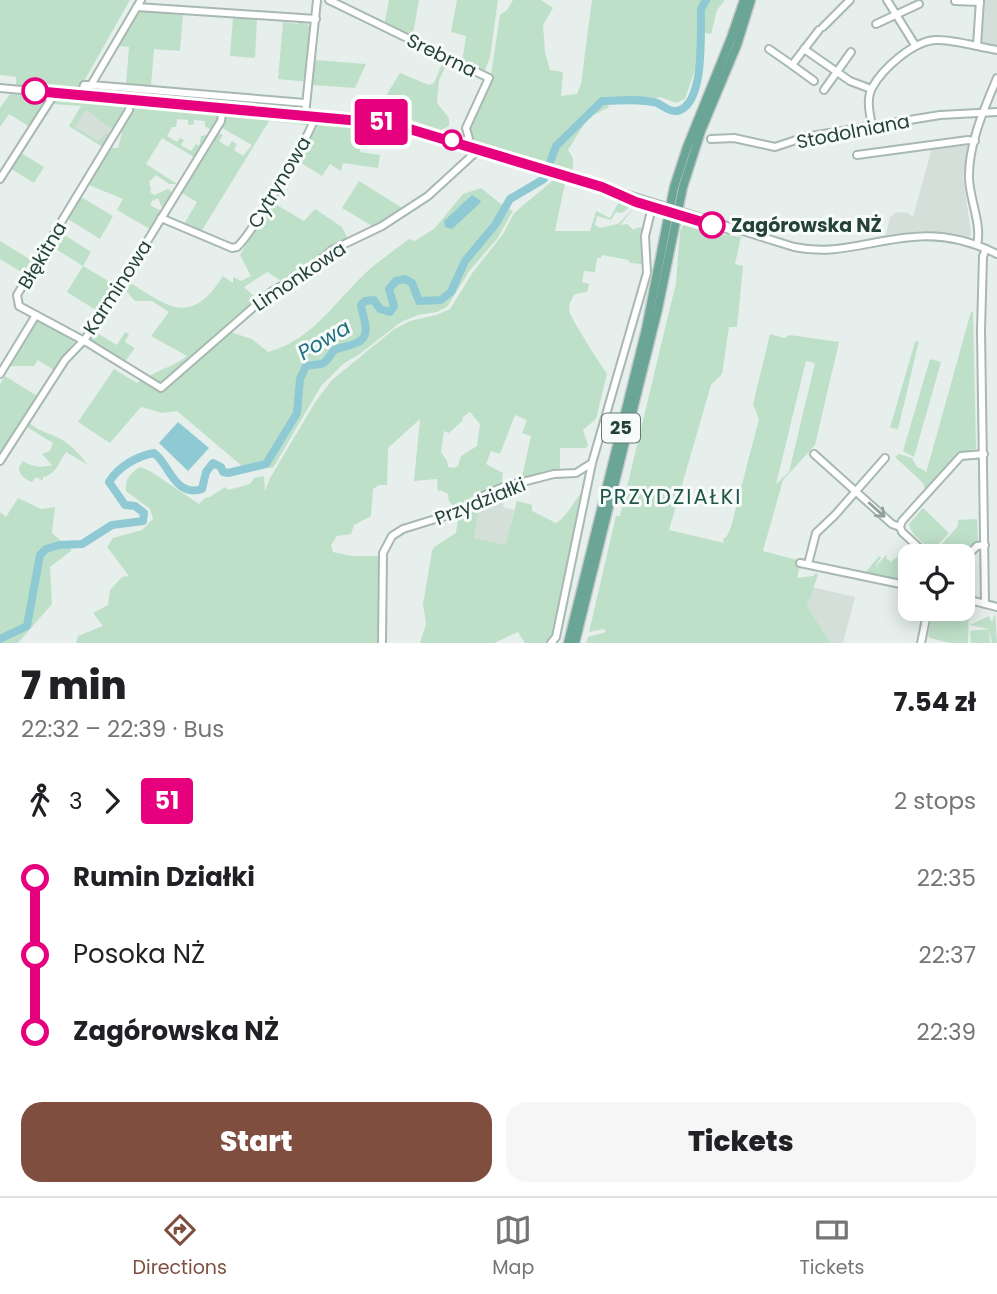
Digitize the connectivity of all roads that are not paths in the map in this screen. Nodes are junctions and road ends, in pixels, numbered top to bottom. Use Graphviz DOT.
graph roads {
  1 [pos="317,0"];
  2 [pos="329,0"];
  3 [pos="744,0"];
  4 [pos="751,0"];
  5 [pos="850,0"];
  6 [pos="887,0"];
  7 [pos="955,1"];
  8 [pos="980,1"];
  9 [pos="139,3"];
  10 [pos="919,4"];
  11 [pos="895,13"];
  12 [pos="316,19"];
  13 [pos="876,24"];
  14 [pos="915,45"];
  15 [pos="977,46"];
  16 [pos="769,49"];
  17 [pos="804,49"];
  18 [pos="997,50"];
  19 [pos="851,52"];
  20 [pos="792,65"];
  21 [pos="837,73"];
  22 [pos="997,78"];
  23 [pos="814,81"];
  24 [pos="91,85"];
  25 [pos="0,88"];
  26 [pos="871,89"];
  27 [pos="824,90"];
  28 [pos="55,93"];
  29 [pos="81,95"];
  30 [pos="130,99"];
  31 [pos="305,103"];
  32 [pos="223,107"];
  33 [pos="983,112"];
  34 [pos="997,113"];
  35 [pos="305,115"];
  36 [pos="315,116"];
  37 [pos="872,126"];
  38 [pos="710,139"];
  39 [pos="975,141"];
  40 [pos="474,147"];
  41 [pos="857,155"];
  42 [pos="0,179"];
  43 [pos="644,202"];
  44 [pos="652,207"];
  45 [pos="673,211"];
  46 [pos="161,218"];
  47 [pos="976,245"];
  48 [pos="986,248"];
  49 [pos="997,254"];
  50 [pos="36,315"];
  51 [pos="83,341"];
  52 [pos="0,374"];
  53 [pos="160,388"];
  54 [pos="814,454"];
  55 [pos="984,454"];
  56 [pos="885,458"];
  57 [pos="0,461"];
  58 [pos="592,463"];
  59 [pos="856,491"];
  60 [pos="900,527"];
  61 [pos="915,544"];
  62 [pos="985,545"];
  63 [pos="975,548"];
  64 [pos="898,584"];
  65 [pos="975,601"];
  66 [pos="985,604"];
  67 [pos="997,607"];
  68 [pos="926,621"];
  69 [pos="552,642"];
  70 [pos="382,643"];
  71 [pos="568,643"];
  72 [pos="575,643"];
  73 [pos="921,643"];
  1 -- 12 [label="street"];
  2 -- 40 [label="street, Srebrna"];
  3 -- 45 [label="main road, 25"];
  4 -- 45 [label="main road, 25"];
  5 -- 17 [label="street"];
  6 -- 11 [label="street"];
  7 -- 8 [label="street"];
  8 -- 15 [label="street"];
  9 -- 12 [label="street"];
  9 -- 24 [label="street"];
  10 -- 11 [label="street"];
  11 -- 13 [label="street"];
  11 -- 14 [label="street"];
  12 -- 31 [label="street"];
  14 -- 15 [label="street"];
  14 -- 26 [label="street"];
  15 -- 18 [label="street"];
  16 -- 20 [label="street"];
  17 -- 20 [label="street"];
  17 -- 21 [label="street"];
  19 -- 21 [label="street"];
  20 -- 23 [label="street"];
  21 -- 26 [label="street"];
  21 -- 27 [label="street"];
  22 -- 33 [label="street"];
  24 -- 29 [label="street"];
  24 -- 31 [label="street"];
  25 -- 28 [label="street"];
  26 -- 37 [label="street"];
  28 -- 29 [label="street"];
  28 -- 42 [label="street"];
  29 -- 30 [label="street"];
  30 -- 32 [label="street"];
  30 -- 50 [label="street, Błękitna"];
  31 -- 35 [label="street"];
  32 -- 35 [label="street"];
  32 -- 46 [label="street, Karminowa"];
  33 -- 34 [label="street, Stodolniana"];
  33 -- 37 [label="street, Stodolniana"];
  33 -- 39 [label="street"];
  35 -- 36 [label="street"];
  36 -- 40 [label="street"];
  36 -- 46 [label="street, Cytrynowa"];
  37 -- 38 [label="street, Stodolniana"];
  39 -- 41 [label="street"];
  39 -- 47 [label="street"];
  40 -- 43 [label="street"];
  40 -- 53 [label="street, Limonkowa"];
  43 -- 44 [label="street"];
  43 -- 45 [label="street"];
  44 -- 45 [label="street"];
  44 -- 58 [label="street"];
  45 -- 47 [label="street"];
  45 -- 71 [label="main road, 25"];
  45 -- 72 [label="main road, 25"];
  46 -- 51 [label="street, Karminowa"];
  47 -- 48 [label="street"];
  48 -- 49 [label="street"];
  48 -- 55 [label="street"];
  50 -- 51 [label="street, Błękitna"];
  50 -- 52 [label="street"];
  51 -- 53 [label="street, Błękitna"];
  51 -- 57 [label="street, Karminowa"];
  54 -- 59 [label="street"];
  55 -- 60 [label="street"];
  55 -- 62 [label="street"];
  56 -- 59 [label="street"];
  58 -- 69 [label="street"];
  58 -- 70 [label="street, Przydziałki"];
  59 -- 60 [label="street, one-way"];
  59 -- 64 [label="street"];
  60 -- 61 [label="street"];
  62 -- 63 [label="street"];
  62 -- 66 [label="street"];
  65 -- 66 [label="street"];
  66 -- 67 [label="street"];
  68 -- 73 [label="street"];
}
